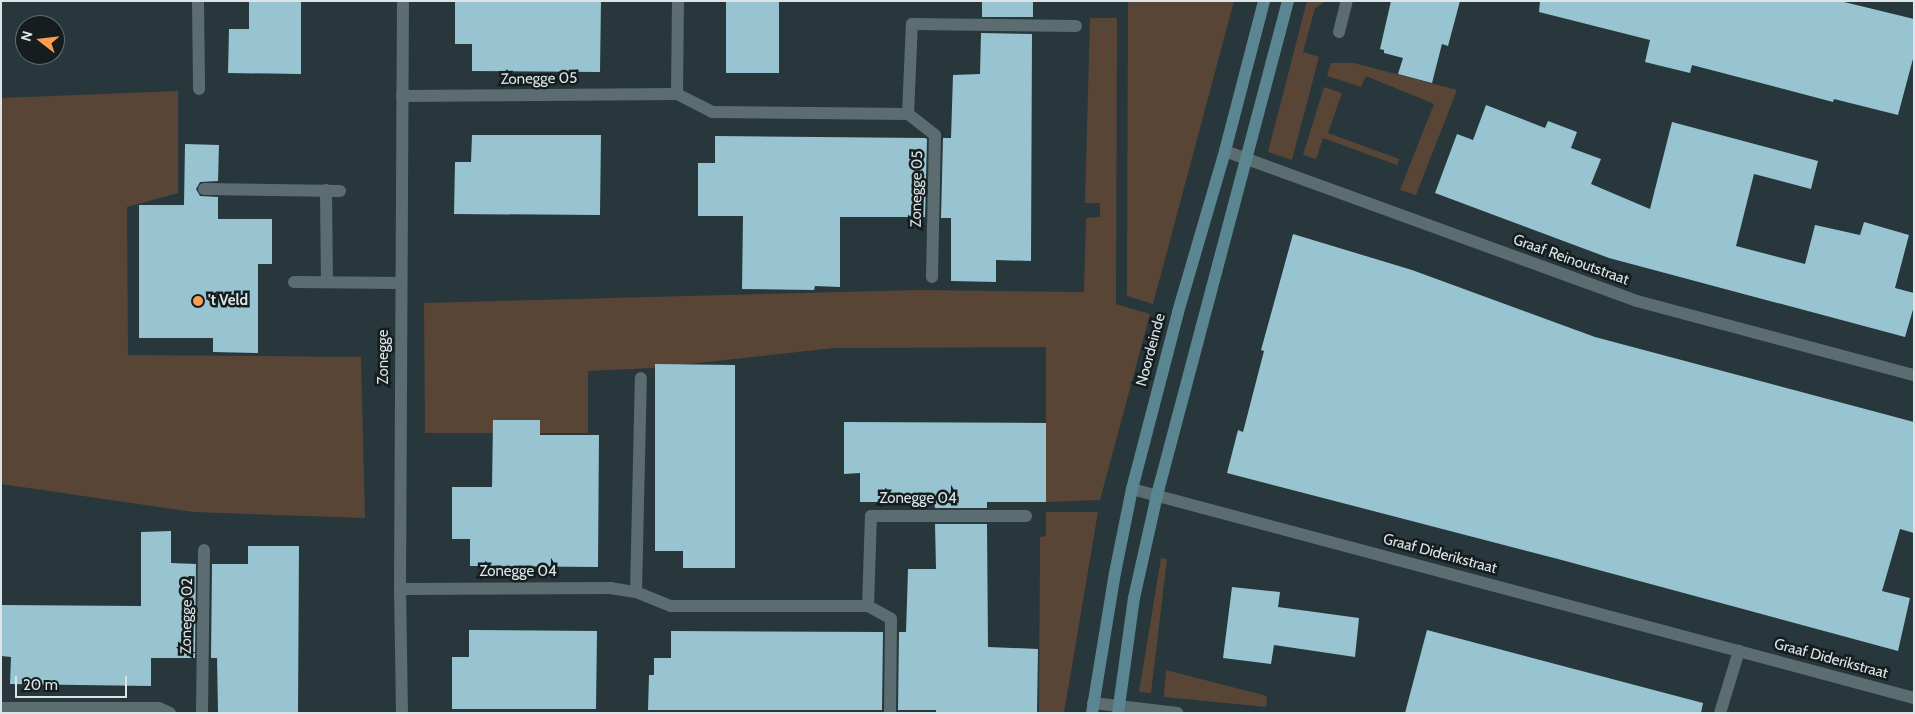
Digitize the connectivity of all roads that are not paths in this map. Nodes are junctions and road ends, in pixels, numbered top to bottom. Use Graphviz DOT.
graph roads {
  1 [pos="198,1"];
  2 [pos="403,1"];
  3 [pos="678,1"];
  4 [pos="1264,1"];
  5 [pos="1288,1"];
  6 [pos="1347,1"];
  7 [pos="1076,26"];
  8 [pos="1339,32"];
  9 [pos="199,89"];
  10 [pos="677,94"];
  11 [pos="402,96"];
  12 [pos="908,114"];
  13 [pos="1225,152"];
  14 [pos="1247,159"];
  15 [pos="204,189"];
  16 [pos="326,190"];
  17 [pos="340,191"];
  18 [pos="932,277"];
  19 [pos="294,282"];
  20 [pos="326,282"];
  21 [pos="401,283"];
  22 [pos="1914,376"];
  23 [pos="641,378"];
  24 [pos="1132,489"];
  25 [pos="1157,495"];
  26 [pos="1026,516"];
  27 [pos="204,550"];
  28 [pos="400,589"];
  29 [pos="636,592"];
  30 [pos="868,606"];
  31 [pos="1739,651"];
  32 [pos="1914,698"];
  33 [pos="1,708"];
  34 [pos="1093,708"];
  35 [pos="1118,710"];
  36 [pos="170,713"];
  37 [pos="202,713"];
  38 [pos="402,713"];
  39 [pos="890,713"];
  40 [pos="1177,713"];
  41 [pos="1720,713"];
  1 -- 9 [label="street"];
  2 -- 11 [label="street, Zonegge"];
  3 -- 10 [label="street"];
  4 -- 13 [label="street, Noordeinde"];
  5 -- 14 [label="street"];
  6 -- 8 [label="street"];
  7 -- 12 [label="street"];
  10 -- 11 [label="street, Zonegge 05"];
  10 -- 12 [label="street, Zonegge 05"];
  11 -- 21 [label="street, Zonegge"];
  12 -- 18 [label="street, Zonegge 05"];
  13 -- 14 [label="street, Graaf Reinoutstraat"];
  13 -- 24 [label="street, Noordeinde"];
  14 -- 22 [label="street, Graaf Reinoutstraat"];
  14 -- 25 [label="street"];
  15 -- 16 [label="street"];
  16 -- 17 [label="street"];
  16 -- 20 [label="street"];
  19 -- 20 [label="street"];
  20 -- 21 [label="street"];
  21 -- 28 [label="street, Zonegge"];
  23 -- 29 [label="street"];
  24 -- 25 [label="street, Graaf Diderikstraat"];
  24 -- 34 [label="street, Noordeinde"];
  25 -- 31 [label="street, Graaf Diderikstraat"];
  25 -- 35 [label="street"];
  26 -- 30 [label="street, Zonegge 04"];
  27 -- 37 [label="street, Zonegge 02"];
  28 -- 29 [label="street, Zonegge 04"];
  28 -- 38 [label="street, Zonegge"];
  29 -- 30 [label="street, Zonegge 04"];
  30 -- 39 [label="street, Zonegge 04"];
  31 -- 32 [label="street, Graaf Diderikstraat"];
  31 -- 41 [label="street"];
  33 -- 36 [label="street"];
  34 -- 35 [label="street"];
  35 -- 40 [label="street"];
}
